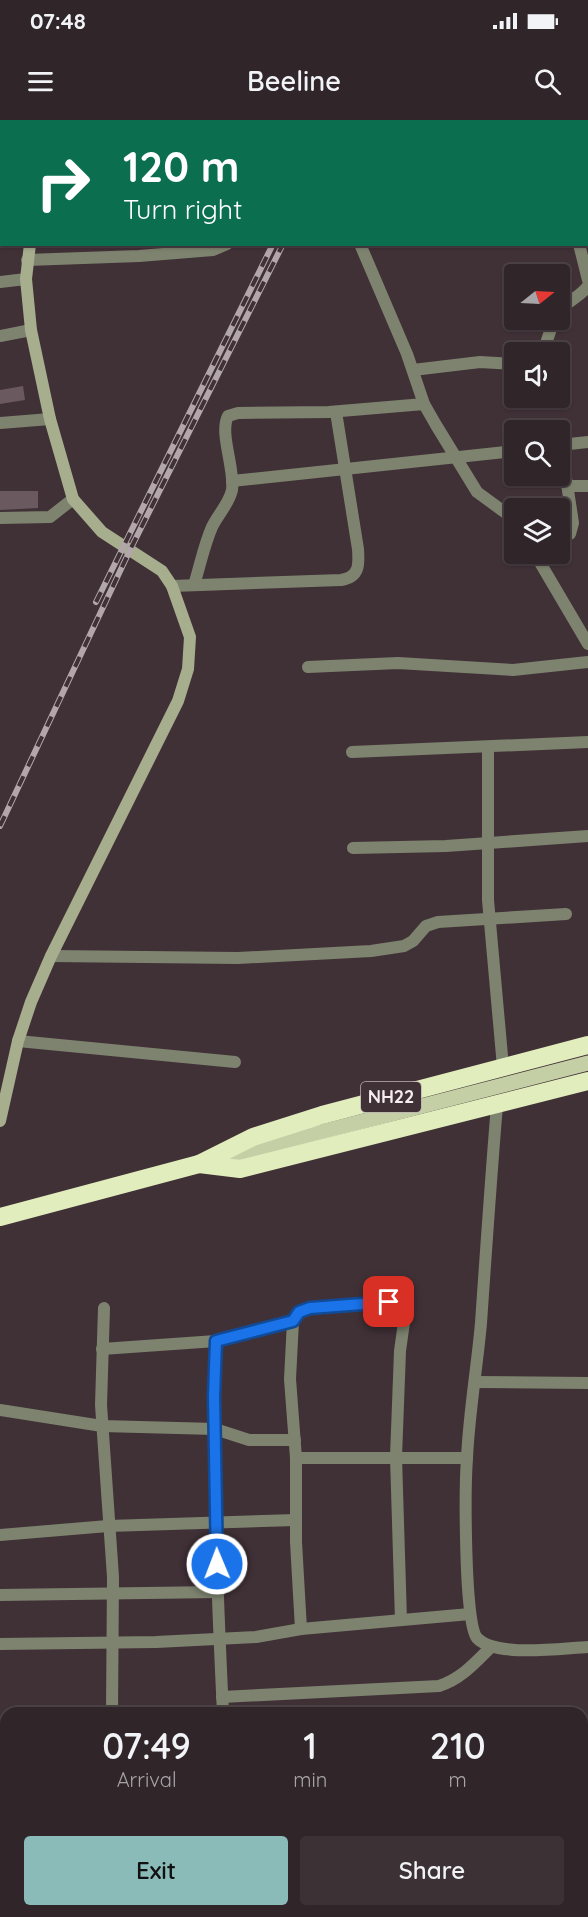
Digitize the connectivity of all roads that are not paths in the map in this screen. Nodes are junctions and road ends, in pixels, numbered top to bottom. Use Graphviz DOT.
graph roads {
  1 [pos="30,246"];
  2 [pos="222,246"];
  3 [pos="361,246"];
  4 [pos="580,246"];
  5 [pos="27,260"];
  6 [pos="26,279"];
  7 [pos="588,280"];
  8 [pos="0,282"];
  9 [pos="588,286"];
  10 [pos="570,303"];
  11 [pos="588,303"];
  12 [pos="570,306"];
  13 [pos="32,330"];
  14 [pos="0,336"];
  15 [pos="504,363"];
  16 [pos="413,370"];
  17 [pos="424,404"];
  18 [pos="336,412"];
  19 [pos="50,419"];
  20 [pos="0,423"];
  21 [pos="588,442"];
  22 [pos="570,444"];
  23 [pos="504,452"];
  24 [pos="455,459"];
  25 [pos="345,470"];
  26 [pos="232,481"];
  27 [pos="567,486"];
  28 [pos="570,486"];
  29 [pos="588,486"];
  30 [pos="569,498"];
  31 [pos="73,499"];
  32 [pos="570,508"];
  33 [pos="504,512"];
  34 [pos="0,518"];
  35 [pos="570,532"];
  36 [pos="541,564"];
  37 [pos="194,585"];
  38 [pos="172,586"];
  39 [pos="586,633"];
  40 [pos="588,662"];
  41 [pos="308,667"];
  42 [pos="588,742"];
  43 [pos="488,748"];
  44 [pos="352,752"];
  45 [pos="588,836"];
  46 [pos="489,844"];
  47 [pos="353,848"];
  48 [pos="566,915"];
  49 [pos="489,917"];
  50 [pos="51,956"];
  51 [pos="18,1041"];
  52 [pos="588,1046"];
  53 [pos="235,1062"];
  54 [pos="588,1062"];
  55 [pos="503,1067"];
  56 [pos="588,1081"];
  57 [pos="497,1105"];
  58 [pos="0,1121"];
  59 [pos="199,1164"];
  60 [pos="0,1217"];
  61 [pos="104,1308"];
  62 [pos="293,1321"];
  63 [pos="216,1341"];
  64 [pos="102,1349"];
  65 [pos="475,1382"];
  66 [pos="588,1383"];
  67 [pos="0,1410"];
  68 [pos="102,1426"];
  69 [pos="215,1429"];
  70 [pos="295,1440"];
  71 [pos="396,1457"];
  72 [pos="296,1458"];
  73 [pos="467,1458"];
  74 [pos="296,1520"];
  75 [pos="216,1521"];
  76 [pos="108,1526"];
  77 [pos="0,1535"];
  78 [pos="219,1592"];
  79 [pos="113,1593"];
  80 [pos="0,1595"];
  81 [pos="470,1614"];
  82 [pos="401,1620"];
  83 [pos="301,1629"];
  84 [pos="218,1638"];
  85 [pos="113,1642"];
  86 [pos="0,1644"];
  87 [pos="491,1647"];
  88 [pos="588,1647"];
  89 [pos="222,1697"];
  90 [pos="112,1707"];
  91 [pos="223,1707"];
  1 -- 5 [label="main road"];
  2 -- 5 [label="street"];
  3 -- 16 [label="street"];
  4 -- 7 [label="street"];
  5 -- 6 [label="main road"];
  6 -- 8 [label="street"];
  6 -- 13 [label="main road"];
  9 -- 10 [label="street"];
  11 -- 12 [label="street"];
  13 -- 14 [label="street"];
  13 -- 19 [label="main road"];
  15 -- 16 [label="street"];
  16 -- 17 [label="street"];
  17 -- 18 [label="street"];
  17 -- 24 [label="street"];
  18 -- 25 [label="street"];
  18 -- 26 [label="street"];
  19 -- 20 [label="street"];
  19 -- 31 [label="main road"];
  21 -- 22 [label="street"];
  23 -- 24 [label="street"];
  24 -- 25 [label="street"];
  24 -- 33 [label="street"];
  25 -- 26 [label="street"];
  25 -- 37 [label="street"];
  26 -- 37 [label="street"];
  27 -- 30 [label="street"];
  28 -- 29 [label="street"];
  31 -- 34 [label="street"];
  31 -- 38 [label="main road"];
  32 -- 35 [label="street"];
  36 -- 39 [label="street"];
  37 -- 38 [label="street"];
  38 -- 50 [label="main road"];
  40 -- 41 [label="street"];
  42 -- 43 [label="street"];
  43 -- 44 [label="street"];
  43 -- 46 [label="street"];
  45 -- 46 [label="street"];
  46 -- 47 [label="street"];
  46 -- 49 [label="street"];
  48 -- 49 [label="street"];
  49 -- 50 [label="street"];
  49 -- 55 [label="street"];
  50 -- 51 [label="main road"];
  51 -- 53 [label="street"];
  51 -- 58 [label="main road"];
  52 -- 55 [label="highway, NH22"];
  54 -- 59 [label="main road"];
  55 -- 59 [label="highway, NH22"];
  56 -- 57 [label="highway, NH22"];
  57 -- 59 [label="highway, NH22"];
  57 -- 65 [label="street"];
  59 -- 60 [label="highway, NH22"];
  61 -- 64 [label="street"];
  62 -- 63 [label="street"];
  62 -- 70 [label="street"];
  62 -- 71 [label="street"];
  63 -- 64 [label="street"];
  63 -- 69 [label="street"];
  64 -- 68 [label="street"];
  65 -- 66 [label="street"];
  65 -- 73 [label="street"];
  67 -- 68 [label="street"];
  68 -- 69 [label="street"];
  68 -- 76 [label="street"];
  69 -- 70 [label="street"];
  69 -- 75 [label="street"];
  70 -- 72 [label="street"];
  71 -- 72 [label="street"];
  71 -- 73 [label="street"];
  71 -- 82 [label="street"];
  72 -- 74 [label="street"];
  73 -- 81 [label="street"];
  74 -- 75 [label="street"];
  74 -- 83 [label="street"];
  75 -- 76 [label="street"];
  75 -- 78 [label="street"];
  76 -- 77 [label="street"];
  76 -- 79 [label="street"];
  78 -- 79 [label="street"];
  78 -- 84 [label="street"];
  79 -- 80 [label="street"];
  79 -- 85 [label="street"];
  81 -- 82 [label="street"];
  81 -- 87 [label="street"];
  82 -- 83 [label="street"];
  83 -- 84 [label="street"];
  84 -- 85 [label="street"];
  84 -- 89 [label="street"];
  85 -- 86 [label="street"];
  85 -- 90 [label="street"];
  87 -- 88 [label="street"];
  87 -- 89 [label="street"];
  89 -- 91 [label="street"];
}
